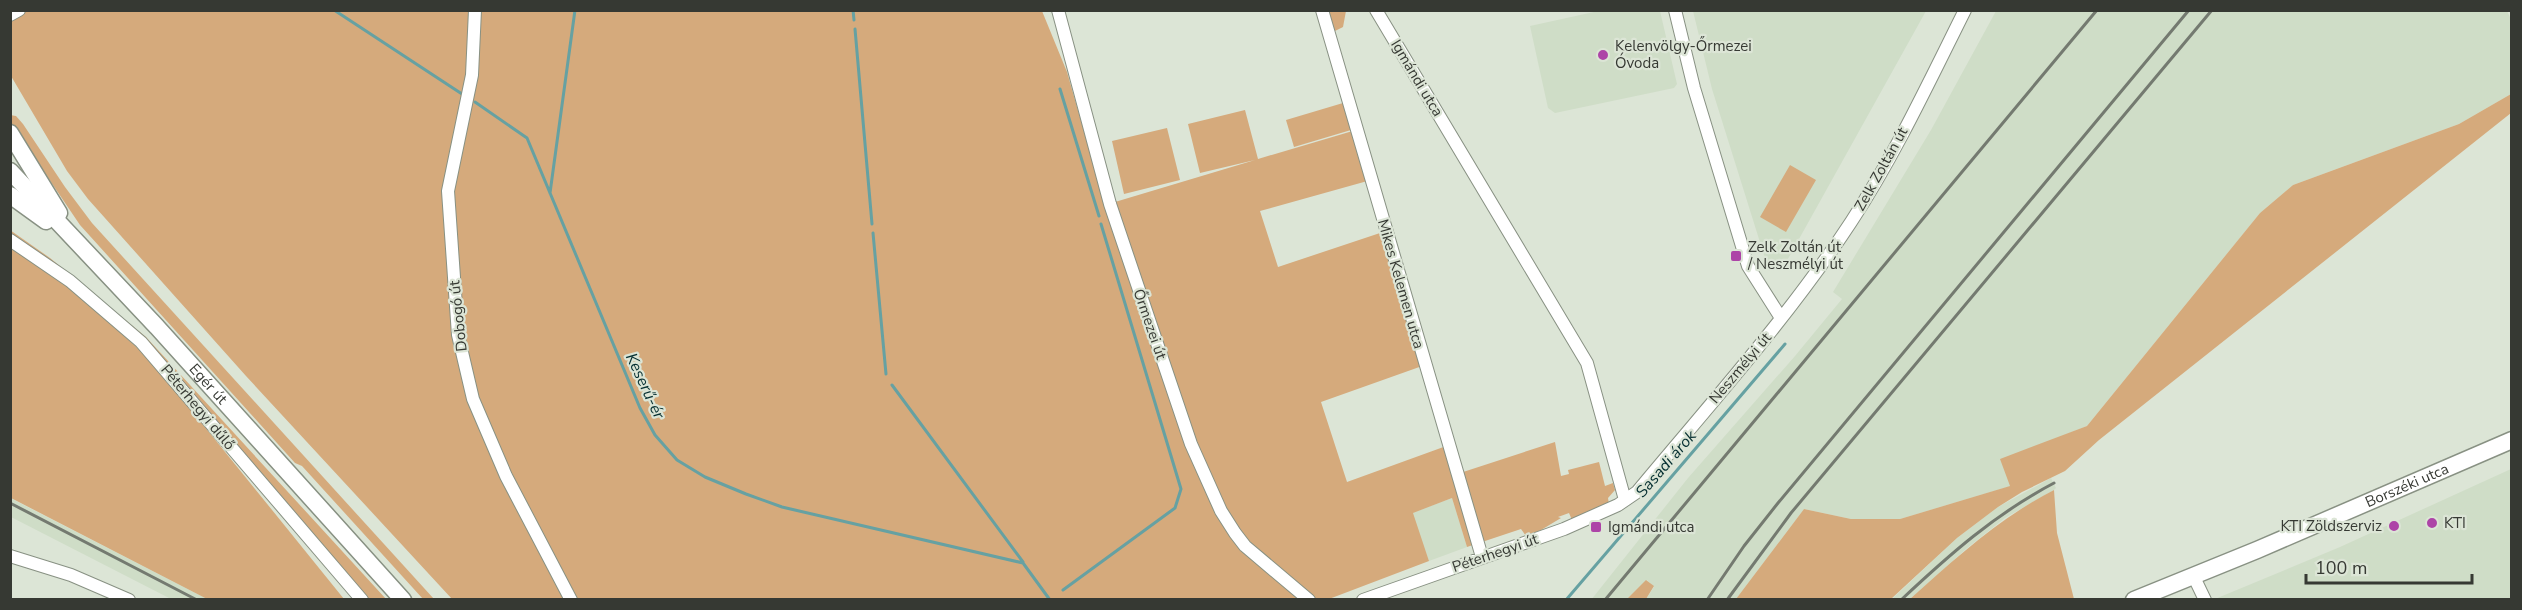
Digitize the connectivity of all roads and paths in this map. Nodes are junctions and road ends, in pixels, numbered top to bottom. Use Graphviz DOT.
graph roads {
  1 [pos="19,10"];
  2 [pos="475,10"];
  3 [pos="1059,10"];
  4 [pos="1322,10"];
  5 [pos="1376,10"];
  6 [pos="1675,10"];
  7 [pos="1965,10"];
  8 [pos="10,15"];
  9 [pos="10,133"];
  10 [pos="10,171"];
  11 [pos="10,195"];
  12 [pos="10,240"];
  13 [pos="76,243"];
  14 [pos="1781,318"];
  15 [pos="2511,440"];
  16 [pos="1625,500"];
  17 [pos="10,556"];
  18 [pos="1482,557"];
  19 [pos="2193,575"];
  20 [pos="129,600"];
  21 [pos="362,600"];
  22 [pos="403,600"];
  23 [pos="571,600"];
  24 [pos="1309,600"];
  25 [pos="1363,600"];
  26 [pos="2134,600"];
  27 [pos="2205,600"];
  1 -- 8 [label="street"];
  2 -- 23 [label="street, Dobogó út"];
  3 -- 24 [label="street, Őrmezei út"];
  4 -- 18 [label="street, Mikes Kelemen utca"];
  5 -- 16 [label="street, Igmándi utca"];
  6 -- 14 [label="street, Neszmélyi út"];
  7 -- 14 [label="street, Zelk Zoltán út"];
  9 -- 13 [label="main road"];
  10 -- 13 [label="main road, Egér út"];
  11 -- 13 [label="main road"];
  12 -- 21 [label="street, Péterhegyi dűlő"];
  13 -- 22 [label="main road, Egér út"];
  14 -- 16 [label="street, Neszmélyi út"];
  15 -- 19 [label="main road, Borszéki utca"];
  16 -- 18 [label="street, Péterhegyi út"];
  17 -- 20 [label="street"];
  18 -- 25 [label="street, Péterhegyi út"];
  19 -- 26 [label="main road, Borszéki utca"];
  19 -- 27 [label="street"];
}
